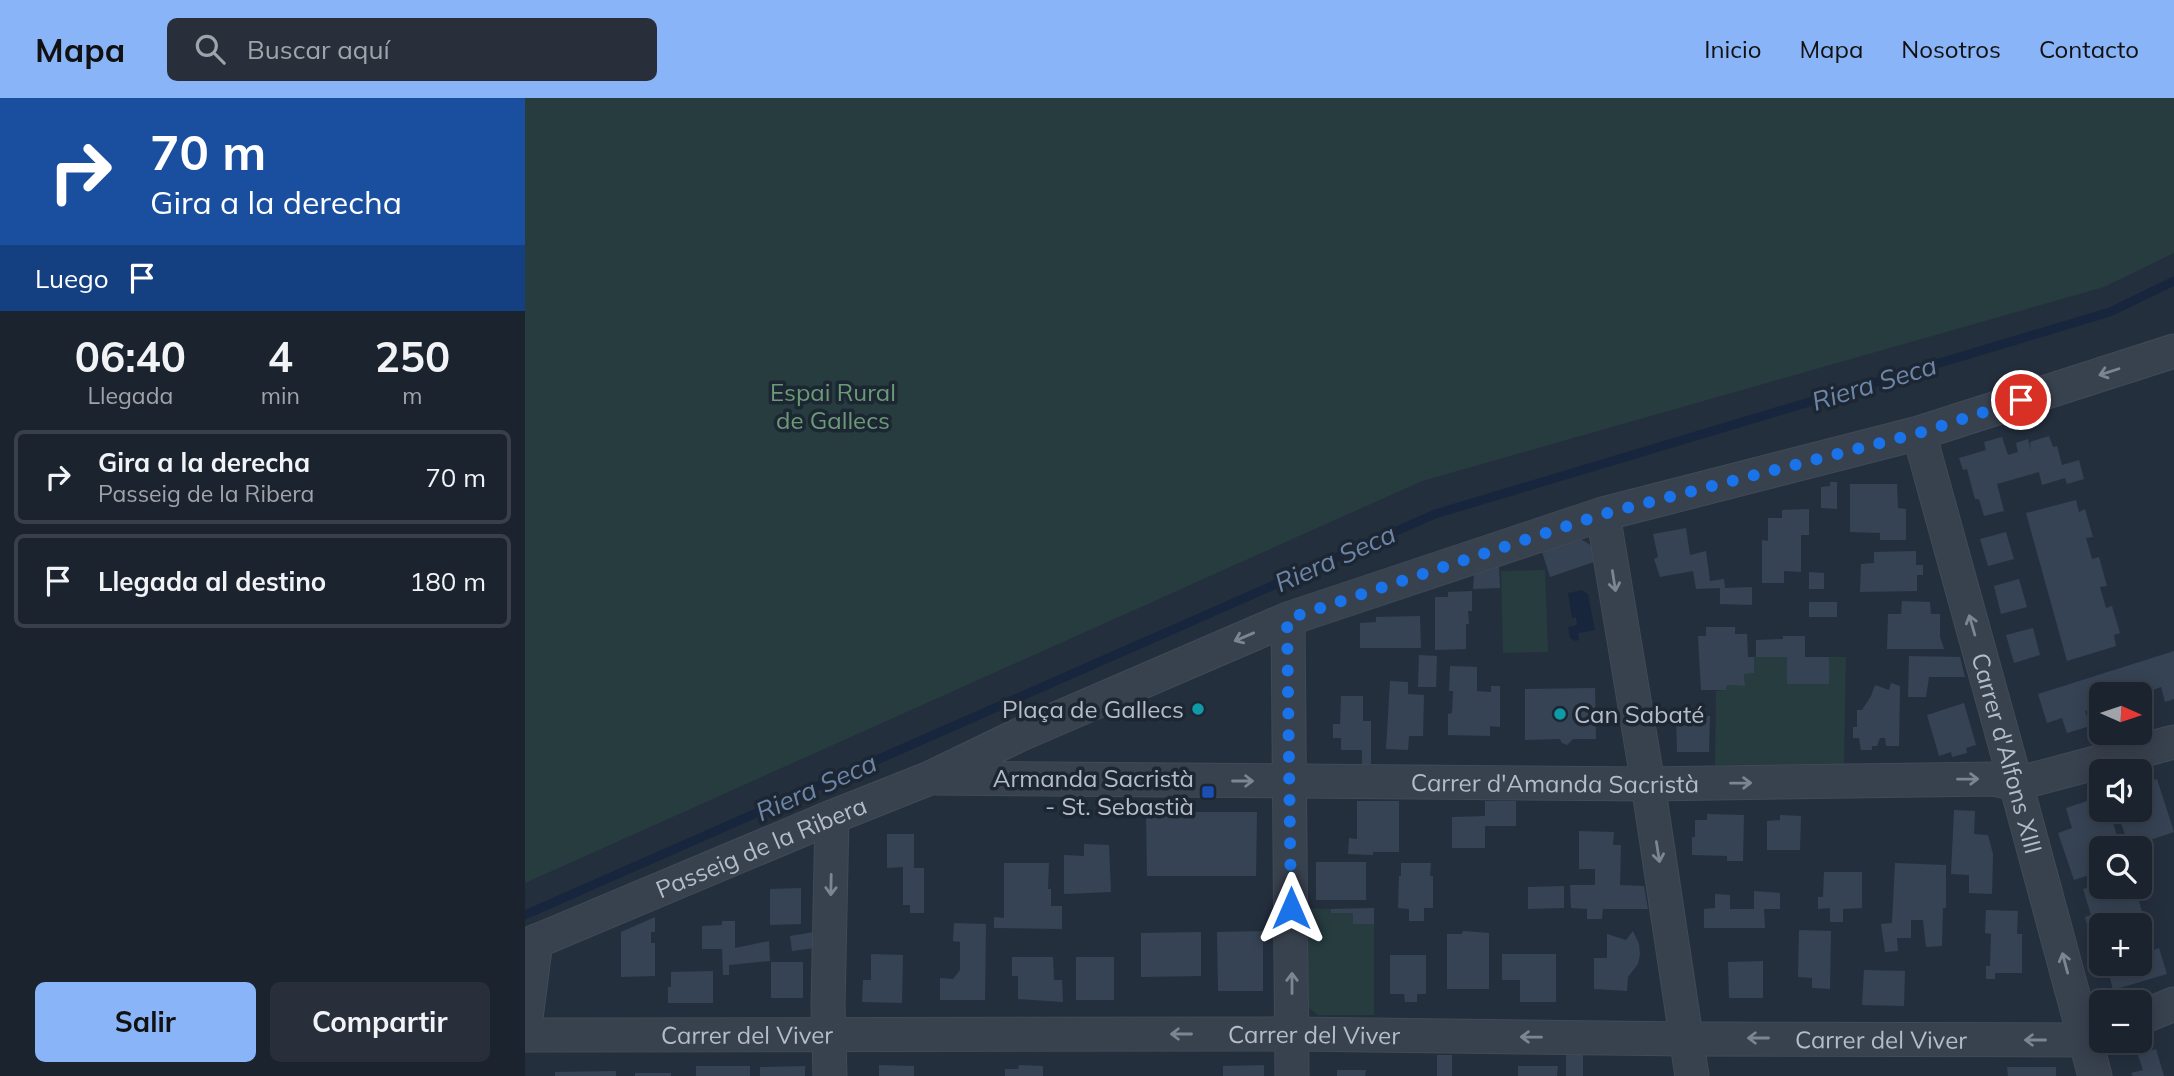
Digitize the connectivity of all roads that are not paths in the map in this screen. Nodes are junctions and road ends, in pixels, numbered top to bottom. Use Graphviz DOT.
graph roads {
  1 [pos="2174,351"];
  2 [pos="1919,433"];
  3 [pos="1603,514"];
  4 [pos="1287,619"];
  5 [pos="2174,742"];
  6 [pos="996,746"];
  7 [pos="930,778"];
  8 [pos="1006,779"];
  9 [pos="1290,781"];
  10 [pos="1648,784"];
  11 [pos="2017,784"];
  12 [pos="832,817"];
  13 [pos="530,943"];
  14 [pos="2174,1004"];
  15 [pos="2152,1013"];
  16 [pos="2089,1021"];
  17 [pos="525,1026"];
  18 [pos="830,1034"];
  19 [pos="1292,1034"];
  20 [pos="525,1035"];
  21 [pos="2089,1037"];
  22 [pos="1686,1039"];
  23 [pos="2094,1053"];
  24 [pos="830,1076"];
  25 [pos="1292,1076"];
  26 [pos="1692,1076"];
  27 [pos="2095,1076"];
  1 -- 2 [label="street, Passeig de la Ribera, one-way"];
  2 -- 3 [label="street, Passeig de la Ribera"];
  11 -- 2 [label="street, Carrer d'Alfons XIII, one-way"];
  3 -- 4 [label="street, Passeig de la Ribera"];
  3 -- 10 [label="street, one-way"];
  4 -- 6 [label="street, Passeig de la Ribera, one-way"];
  4 -- 9 [label="street"];
  5 -- 11 [label="street, Carrer d'Amanda Sacristà"];
  6 -- 7 [label="street, Passeig de la Ribera"];
  6 -- 8 [label="street"];
  7 -- 8 [label="street, Carrer d'Amanda Sacristà"];
  7 -- 12 [label="street, Passeig de la Ribera"];
  8 -- 9 [label="street, Carrer d'Amanda Sacristà, one-way"];
  9 -- 10 [label="street, Carrer d'Amanda Sacristà"];
  19 -- 9 [label="street, one-way"];
  10 -- 11 [label="street, Carrer d'Amanda Sacristà, one-way"];
  10 -- 22 [label="street, one-way"];
  16 -- 11 [label="street, Carrer d'Alfons XIII, one-way"];
  12 -- 13 [label="street, Passeig de la Ribera"];
  12 -- 18 [label="street, one-way"];
  13 -- 17 [label="street"];
  14 -- 15 [label="street"];
  19 -- 18 [label="street, Carrer del Viver, one-way"];
  18 -- 20 [label="street, Carrer del Viver"];
  18 -- 24 [label="street"];
  22 -- 19 [label="street, Carrer del Viver, one-way"];
  19 -- 25 [label="street"];
  21 -- 22 [label="street, Carrer del Viver, one-way"];
  22 -- 26 [label="street"];
  23 -- 27 [label="street, Carrer d'Alfons XIII"];
}
